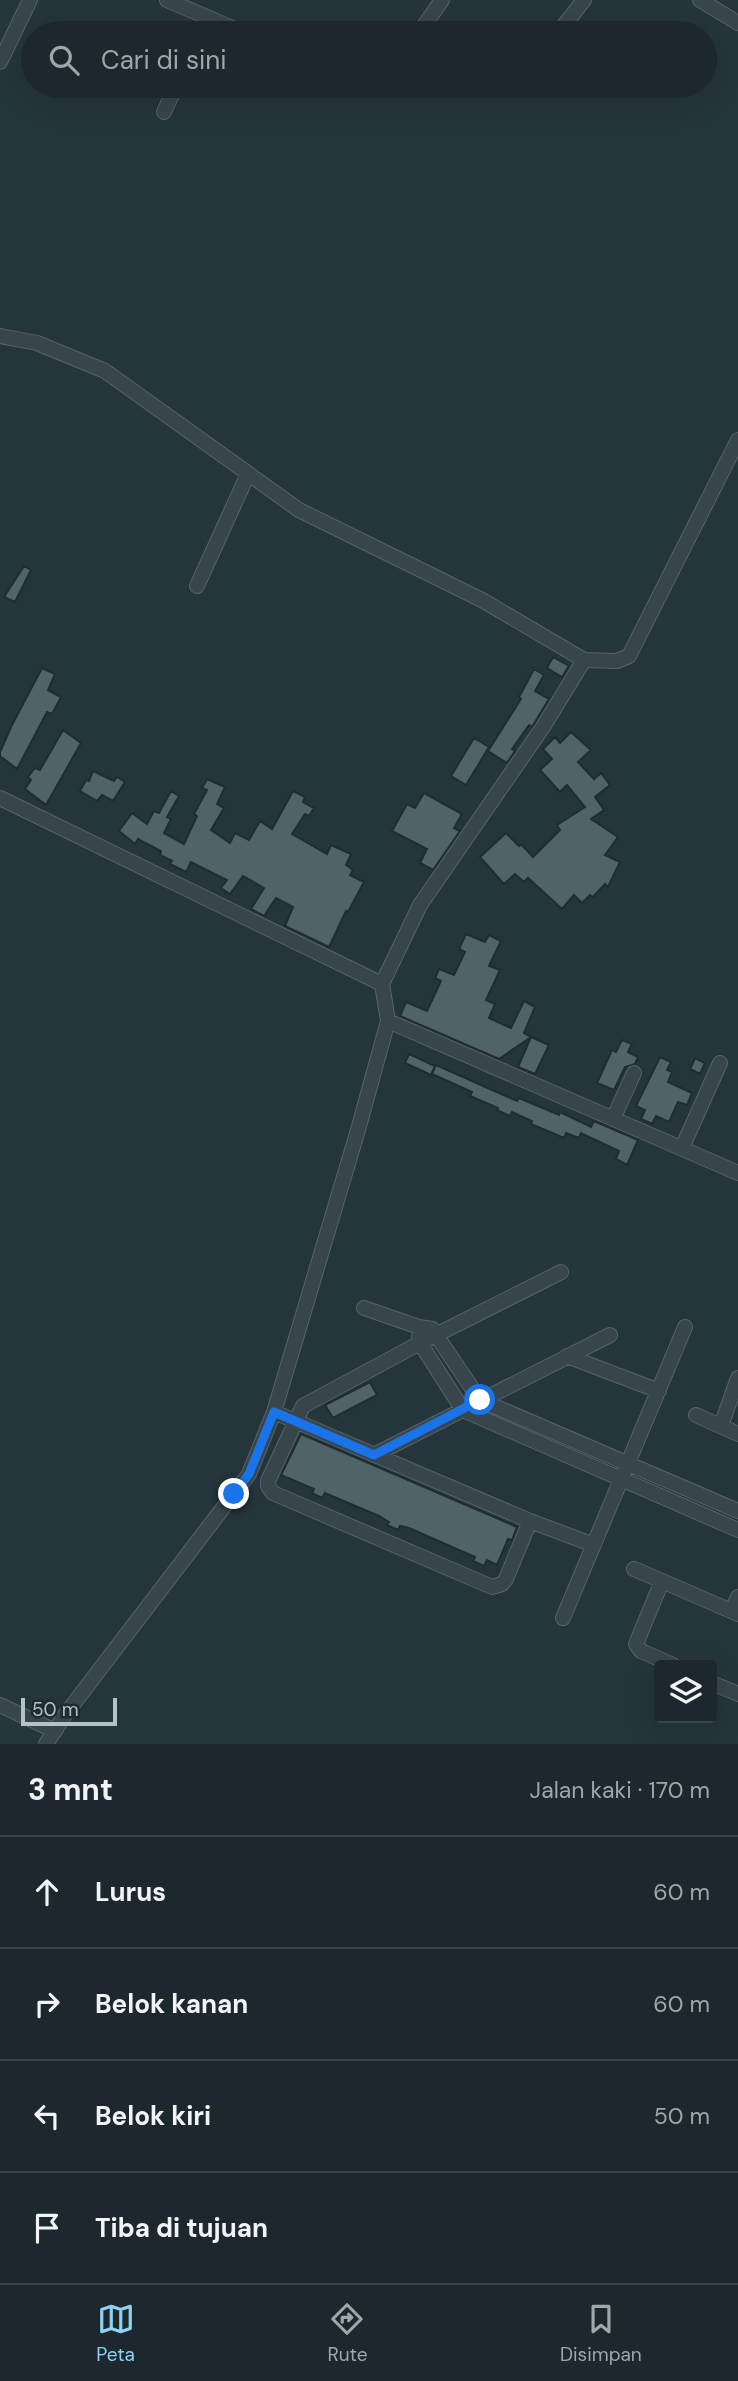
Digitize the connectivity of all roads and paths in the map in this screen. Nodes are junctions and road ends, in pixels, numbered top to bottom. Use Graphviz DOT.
graph roads {
  1 [pos="30,0"];
  2 [pos="167,0"];
  3 [pos="442,0"];
  4 [pos="584,0"];
  5 [pos="700,0"];
  6 [pos="183,3"];
  7 [pos="209,19"];
  8 [pos="214,21"];
  9 [pos="427,21"];
  10 [pos="567,21"];
  11 [pos="738,23"];
  12 [pos="0,62"];
  13 [pos="170,98"];
  14 [pos="163,112"];
  15 [pos="0,336"];
  16 [pos="738,440"];
  17 [pos="248,474"];
  18 [pos="197,586"];
  19 [pos="584,660"];
  20 [pos="0,798"];
  21 [pos="382,984"];
  22 [pos="388,1021"];
  23 [pos="720,1063"];
  24 [pos="634,1073"];
  25 [pos="613,1119"];
  26 [pos="682,1149"];
  27 [pos="738,1173"];
  28 [pos="561,1272"];
  29 [pos="364,1308"];
  30 [pos="419,1327"];
  31 [pos="685,1327"];
  32 [pos="610,1335"];
  33 [pos="436,1336"];
  34 [pos="420,1343"];
  35 [pos="566,1356"];
  36 [pos="738,1378"];
  37 [pos="659,1391"];
  38 [pos="480,1400"];
  39 [pos="463,1410"];
  40 [pos="274,1412"];
  41 [pos="696,1415"];
  42 [pos="295,1422"];
  43 [pos="721,1426"];
  44 [pos="738,1434"];
  45 [pos="374,1455"];
  46 [pos="629,1464"];
  47 [pos="622,1480"];
  48 [pos="738,1511"];
  49 [pos="530,1521"];
  50 [pos="738,1530"];
  51 [pos="594,1545"];
  52 [pos="634,1569"];
  53 [pos="662,1581"];
  54 [pos="736,1607"];
  55 [pos="562,1618"];
  56 [pos="661,1660"];
  57 [pos="717,1684"];
  58 [pos="738,1694"];
  59 [pos="0,1705"];
  60 [pos="55,1731"];
  61 [pos="46,1744"];
  1 -- 12 [label="street"];
  2 -- 6 [label="street"];
  3 -- 9 [label="street"];
  4 -- 10 [label="street"];
  5 -- 11 [label="street"];
  6 -- 7 [label="street"];
  7 -- 8 [label="street"];
  13 -- 14 [label="street"];
  15 -- 17 [label="street"];
  16 -- 19 [label="street"];
  17 -- 18 [label="street"];
  17 -- 19 [label="street"];
  19 -- 21 [label="street"];
  20 -- 21 [label="street"];
  21 -- 22 [label="street"];
  22 -- 25 [label="street"];
  22 -- 40 [label="street"];
  23 -- 26 [label="street"];
  24 -- 25 [label="street"];
  25 -- 26 [label="street"];
  26 -- 27 [label="street"];
  28 -- 33 [label="street"];
  29 -- 30 [label="street"];
  30 -- 33 [label="street"];
  30 -- 34 [label="street"];
  31 -- 37 [label="street"];
  32 -- 35 [label="street"];
  33 -- 34 [label="street"];
  33 -- 38 [label="street"];
  34 -- 39 [label="street"];
  34 -- 42 [label="street"];
  35 -- 37 [label="street"];
  35 -- 38 [label="street"];
  36 -- 43 [label="street"];
  37 -- 46 [label="street"];
  38 -- 39 [label="street"];
  38 -- 46 [label="street"];
  39 -- 45 [label="street"];
  39 -- 47 [label="street"];
  40 -- 42 [label="street"];
  40 -- 60 [label="street"];
  41 -- 43 [label="street"];
  42 -- 45 [label="street"];
  42 -- 49 [label="street"];
  43 -- 44 [label="street"];
  45 -- 49 [label="street"];
  46 -- 47 [label="street"];
  46 -- 48 [label="street"];
  47 -- 50 [label="street"];
  47 -- 51 [label="street"];
  49 -- 51 [label="street"];
  51 -- 55 [label="street"];
  52 -- 53 [label="street"];
  53 -- 54 [label="street"];
  53 -- 56 [label="street"];
  57 -- 58 [label="street"];
  59 -- 60 [label="street"];
  60 -- 61 [label="street"];
}
